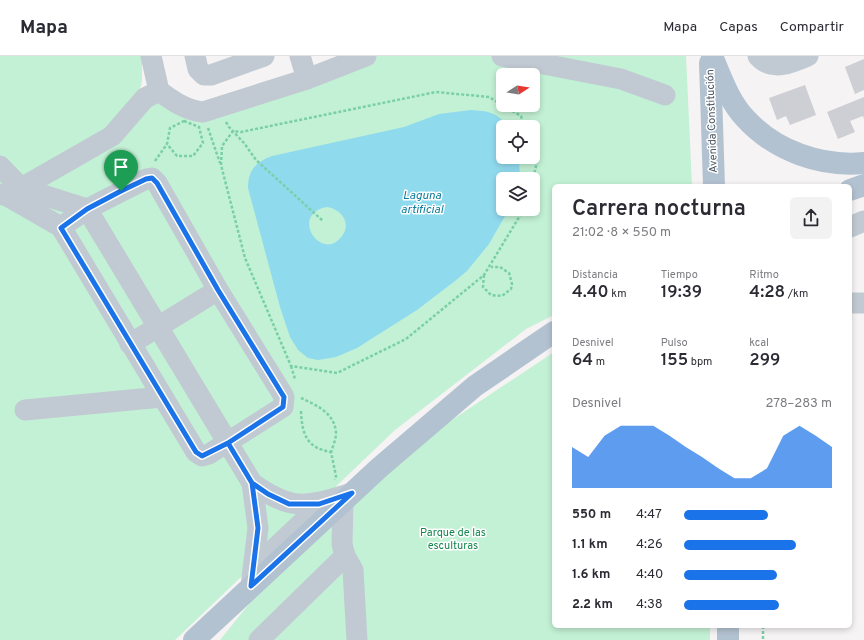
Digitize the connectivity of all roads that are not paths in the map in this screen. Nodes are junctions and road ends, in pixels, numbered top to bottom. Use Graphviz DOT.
graph roads {
  1 [pos="150,56"];
  2 [pos="195,56"];
  3 [pos="264,56"];
  4 [pos="300,56"];
  5 [pos="366,56"];
  6 [pos="502,56"];
  7 [pos="711,56"];
  8 [pos="758,56"];
  9 [pos="808,56"];
  10 [pos="307,79"];
  11 [pos="159,91"];
  12 [pos="665,95"];
  13 [pos="864,163"];
  14 [pos="0,166"];
  15 [pos="714,184"];
  16 [pos="864,185"];
  17 [pos="852,189"];
  18 [pos="11,194"];
  19 [pos="87,209"];
  20 [pos="864,221"];
  21 [pos="852,226"];
  22 [pos="61,228"];
  23 [pos="218,290"];
  24 [pos="852,303"];
  25 [pos="864,304"];
  26 [pos="158,327"];
  27 [pos="552,333"];
  28 [pos="130,344"];
  29 [pos="162,397"];
  30 [pos="25,410"];
  31 [pos="228,443"];
  32 [pos="252,483"];
  33 [pos="338,495"];
  34 [pos="345,556"];
  35 [pos="253,577"];
  36 [pos="728,628"];
  37 [pos="194,640"];
  38 [pos="259,640"];
  39 [pos="357,640"];
  40 [pos="728,640"];
  1 -- 11 [label="street"];
  2 -- 3 [label="street"];
  4 -- 10 [label="street"];
  5 -- 10 [label="street"];
  6 -- 12 [label="street"];
  7 -- 13 [label="main road"];
  7 -- 15 [label="main road, Avenida Constitución"];
  8 -- 9 [label="street"];
  10 -- 11 [label="street"];
  11 -- 18 [label="street"];
  14 -- 18 [label="street"];
  16 -- 17 [label="main road"];
  18 -- 19 [label="street"];
  18 -- 22 [label="street"];
  19 -- 22 [label="street"];
  19 -- 23 [label="street"];
  19 -- 26 [label="street"];
  20 -- 21 [label="street"];
  22 -- 28 [label="street"];
  23 -- 26 [label="street"];
  23 -- 31 [label="street"];
  24 -- 25 [label="street"];
  26 -- 28 [label="street"];
  26 -- 31 [label="street"];
  27 -- 33 [label="main road"];
  28 -- 29 [label="street"];
  29 -- 30 [label="street"];
  29 -- 31 [label="street"];
  31 -- 32 [label="street"];
  32 -- 33 [label="street"];
  32 -- 35 [label="street"];
  33 -- 34 [label="street"];
  33 -- 35 [label="main road"];
  34 -- 38 [label="street"];
  34 -- 39 [label="street"];
  35 -- 37 [label="main road"];
  36 -- 40 [label="main road"];
}
